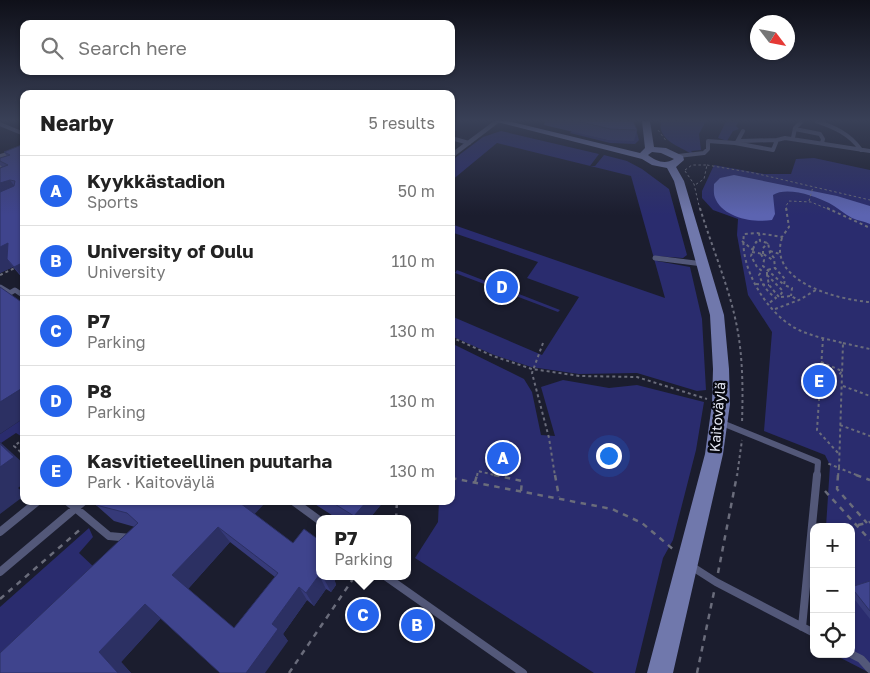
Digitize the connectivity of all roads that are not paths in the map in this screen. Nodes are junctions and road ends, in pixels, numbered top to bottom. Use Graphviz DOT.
graph roads {
  1 [pos="12,152"];
  2 [pos="633,152"];
  3 [pos="655,152"];
  4 [pos="671,152"];
  5 [pos="705,152"];
  6 [pos="648,155"];
  7 [pos="0,156"];
  8 [pos="20,158"];
  9 [pos="675,160"];
  10 [pos="0,166"];
  11 [pos="688,187"];
  12 [pos="655,258"];
  13 [pos="703,264"];
  14 [pos="0,286"];
  15 [pos="10,293"];
  16 [pos="20,293"];
  17 [pos="4,297"];
  18 [pos="720,423"];
  19 [pos="33,505"];
  20 [pos="71,505"];
  21 [pos="80,505"];
  22 [pos="298,505"];
  23 [pos="75,509"];
  24 [pos="316,518"];
  25 [pos="0,532"];
  26 [pos="143,539"];
  27 [pos="687,564"];
  28 [pos="0,572"];
  29 [pos="391,580"];
  30 [pos="802,627"];
  31 [pos="810,631"];
  32 [pos="855,656"];
  33 [pos="870,669"];
  34 [pos="523,673"];
  35 [pos="660,673"];
  1 -- 7 [label="lane"];
  2 -- 6 [label="street"];
  3 -- 6 [label="street"];
  4 -- 9 [label="street"];
  5 -- 9 [label="lane"];
  6 -- 9 [label="street"];
  6 -- 11 [label="street"];
  8 -- 10 [label="street"];
  9 -- 11 [label="street, Kaitoväylä"];
  11 -- 13 [label="street, Kaitoväylä"];
  12 -- 13 [label="lane"];
  13 -- 18 [label="street, Kaitoväylä"];
  14 -- 15 [label="lane"];
  15 -- 16 [label="lane"];
  15 -- 17 [label="lane"];
  18 -- 27 [label="street, Kaitoväylä"];
  18 -- 30 [label="lane"];
  19 -- 25 [label="lane"];
  20 -- 23 [label="lane"];
  21 -- 23 [label="lane"];
  22 -- 24 [label="lane"];
  23 -- 26 [label="lane"];
  23 -- 28 [label="lane"];
  27 -- 30 [label="lane"];
  27 -- 35 [label="street, Kaitoväylä"];
  29 -- 34 [label="lane"];
  30 -- 31 [label="lane"];
  32 -- 33 [label="lane"];
}
